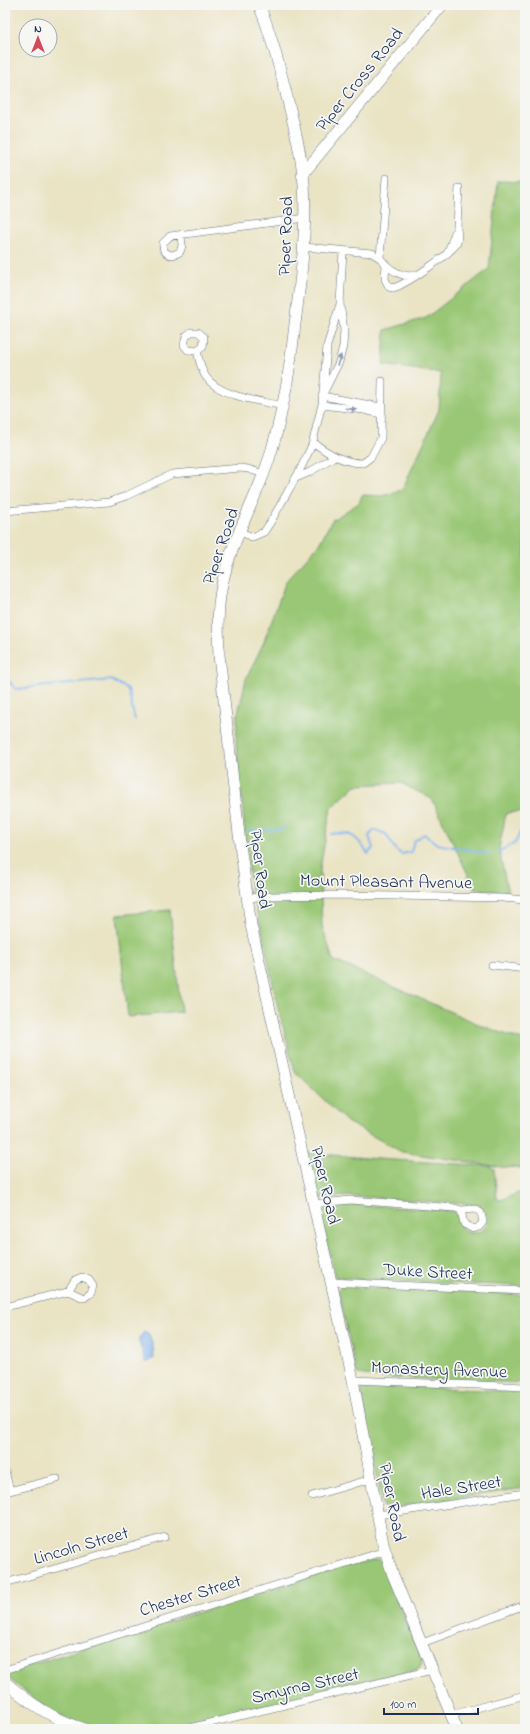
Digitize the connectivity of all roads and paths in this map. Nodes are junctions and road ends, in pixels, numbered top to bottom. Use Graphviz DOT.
graph roads {
  1 [pos="259,5"];
  2 [pos="442,5"];
  3 [pos="302,174"];
  4 [pos="386,178"];
  5 [pos="458,188"];
  6 [pos="305,218"];
  7 [pos="181,235"];
  8 [pos="304,247"];
  9 [pos="343,251"];
  10 [pos="380,258"];
  11 [pos="386,265"];
  12 [pos="419,274"];
  13 [pos="340,304"];
  14 [pos="197,351"];
  15 [pos="382,381"];
  16 [pos="322,396"];
  17 [pos="322,405"];
  18 [pos="283,406"];
  19 [pos="381,411"];
  20 [pos="313,442"];
  21 [pos="335,456"];
  22 [pos="264,474"];
  23 [pos="296,478"];
  24 [pos="5,511"];
  25 [pos="240,532"];
  26 [pos="247,898"];
  27 [pos="525,900"];
  28 [pos="492,965"];
  29 [pos="525,970"];
  30 [pos="313,1204"];
  31 [pos="461,1210"];
  32 [pos="330,1282"];
  33 [pos="68,1291"];
  34 [pos="525,1291"];
  35 [pos="5,1307"];
  36 [pos="353,1380"];
  37 [pos="525,1387"];
  38 [pos="5,1470"];
  39 [pos="57,1479"];
  40 [pos="371,1479"];
  41 [pos="8,1492"];
  42 [pos="525,1493"];
  43 [pos="312,1496"];
  44 [pos="378,1515"];
  45 [pos="165,1536"];
  46 [pos="385,1551"];
  47 [pos="5,1583"];
  48 [pos="525,1605"];
  49 [pos="422,1643"];
  50 [pos="5,1670"];
  51 [pos="432,1670"];
  52 [pos="5,1682"];
  53 [pos="525,1695"];
  54 [pos="451,1715"];
  55 [pos="85,1729"];
  56 [pos="185,1729"];
  57 [pos="457,1729"];
  1 -- 3 [label="main road, Piper Road"];
  2 -- 3 [label="main road, Piper Cross Road"];
  3 -- 6 [label="main road, Piper Road"];
  4 -- 10 [label="street"];
  5 -- 12 [label="street"];
  6 -- 7 [label="street"];
  6 -- 8 [label="main road, Piper Road"];
  8 -- 9 [label="street"];
  8 -- 18 [label="main road, Piper Road"];
  9 -- 10 [label="street"];
  9 -- 13 [label="street"];
  10 -- 11 [label="street"];
  11 -- 12 [label="street"];
  11 -- 12 [label="street"];
  13 -- 16 [label="street"];
  16 -- 13 [label="street, one-way"];
  14 -- 18 [label="street"];
  15 -- 19 [label="street"];
  16 -- 17 [label="street"];
  16 -- 19 [label="street"];
  17 -- 19 [label="street, one-way"];
  17 -- 20 [label="street"];
  18 -- 22 [label="main road, Piper Road"];
  19 -- 21 [label="street"];
  20 -- 21 [label="street"];
  20 -- 23 [label="street"];
  21 -- 23 [label="street"];
  22 -- 24 [label="street"];
  22 -- 25 [label="main road, Piper Road"];
  23 -- 25 [label="street"];
  25 -- 26 [label="main road, Piper Road"];
  26 -- 27 [label="street, Mount Pleasant Avenue"];
  26 -- 30 [label="main road, Piper Road"];
  28 -- 29 [label="street"];
  30 -- 31 [label="street"];
  30 -- 32 [label="main road, Piper Road"];
  32 -- 34 [label="street, Duke Street"];
  32 -- 36 [label="main road, Piper Road"];
  33 -- 35 [label="street"];
  36 -- 37 [label="street, Monastery Avenue"];
  36 -- 40 [label="main road, Piper Road"];
  38 -- 41 [label="street"];
  39 -- 41 [label="street"];
  40 -- 43 [label="street"];
  40 -- 44 [label="main road, Piper Road"];
  42 -- 44 [label="street, Hale Street"];
  44 -- 46 [label="main road, Piper Road"];
  45 -- 47 [label="street, Lincoln Street"];
  46 -- 49 [label="main road, Piper Road"];
  46 -- 50 [label="street, Chester Street"];
  48 -- 49 [label="street"];
  49 -- 51 [label="main road, Piper Road"];
  51 -- 54 [label="main road, Piper Road"];
  51 -- 56 [label="street, Smyrna Street"];
  52 -- 55 [label="main road"];
  53 -- 54 [label="street"];
  54 -- 57 [label="main road, Piper Road"];
}
